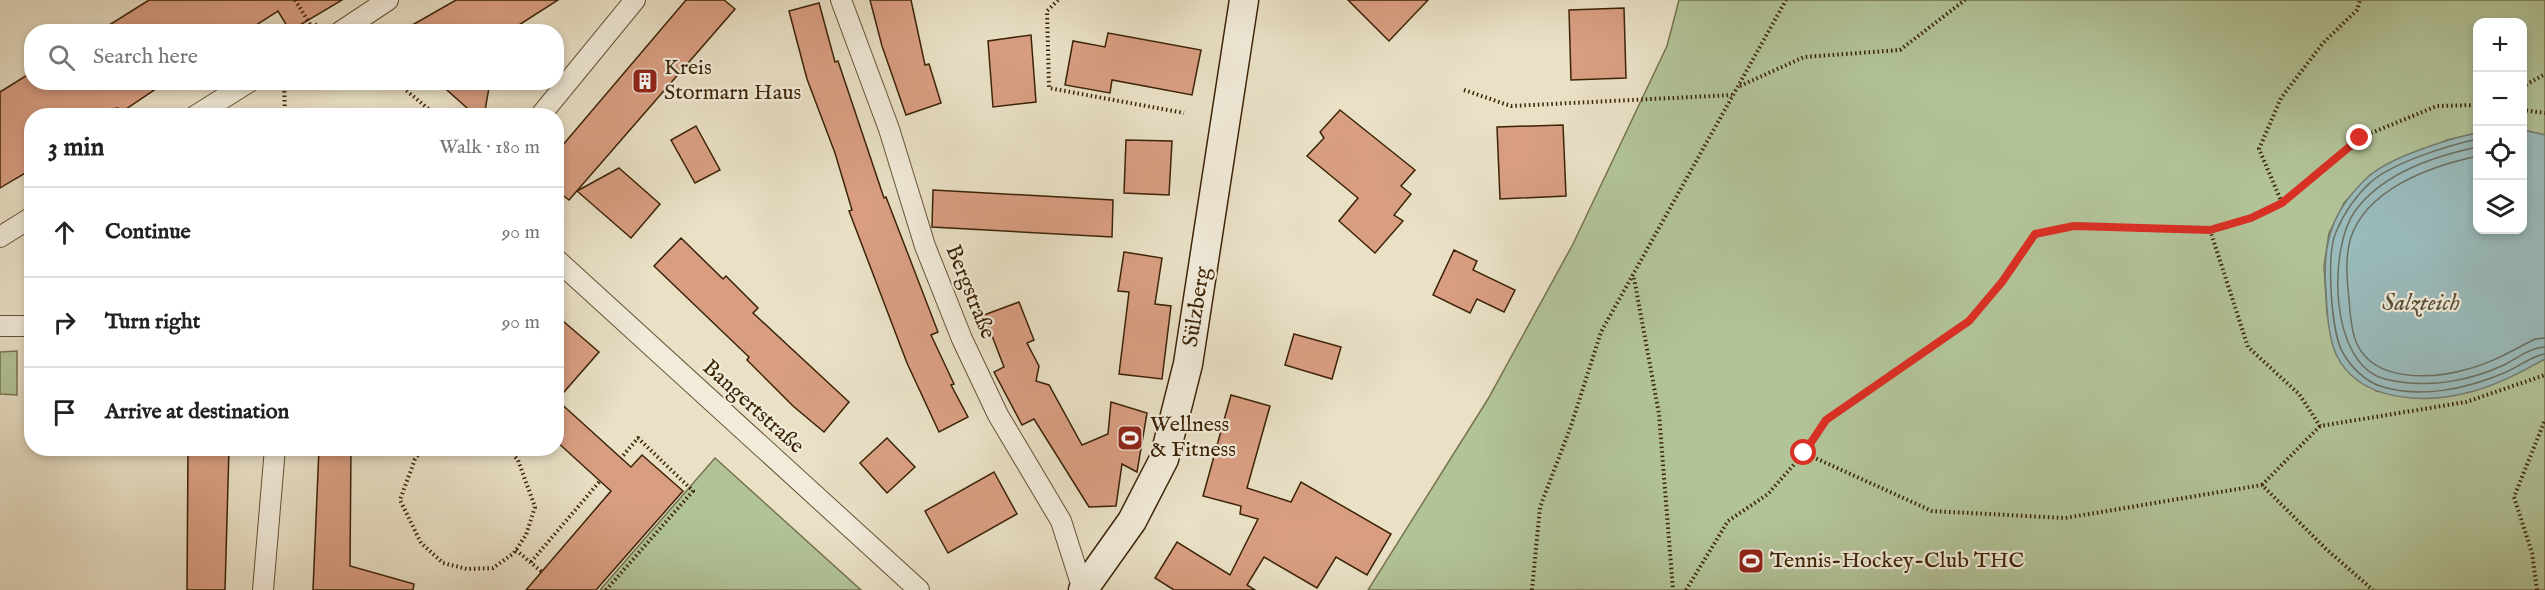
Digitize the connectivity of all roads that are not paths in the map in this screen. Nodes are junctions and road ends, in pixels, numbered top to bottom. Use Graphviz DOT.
graph roads {
  1 [pos="388,0"];
  2 [pos="635,0"];
  3 [pos="841,0"];
  4 [pos="1244,0"];
  5 [pos="352,24"];
  6 [pos="564,87"];
  7 [pos="236,90"];
  8 [pos="561,90"];
  9 [pos="208,108"];
  10 [pos="547,108"];
  11 [pos="24,222"];
  12 [pos="0,237"];
  13 [pos="564,266"];
  14 [pos="0,326"];
  15 [pos="24,326"];
  16 [pos="274,456"];
  17 [pos="263,590"];
  18 [pos="919,590"];
  19 [pos="1083,590"];
  1 -- 5 [label="street"];
  2 -- 6 [label="street"];
  3 -- 19 [label="street, Bergstraße"];
  4 -- 19 [label="street, Sülzberg"];
  7 -- 9 [label="street"];
  8 -- 10 [label="street"];
  11 -- 12 [label="street"];
  13 -- 18 [label="street, Bangertstraße"];
  14 -- 15 [label="street"];
  16 -- 17 [label="street"];
}
